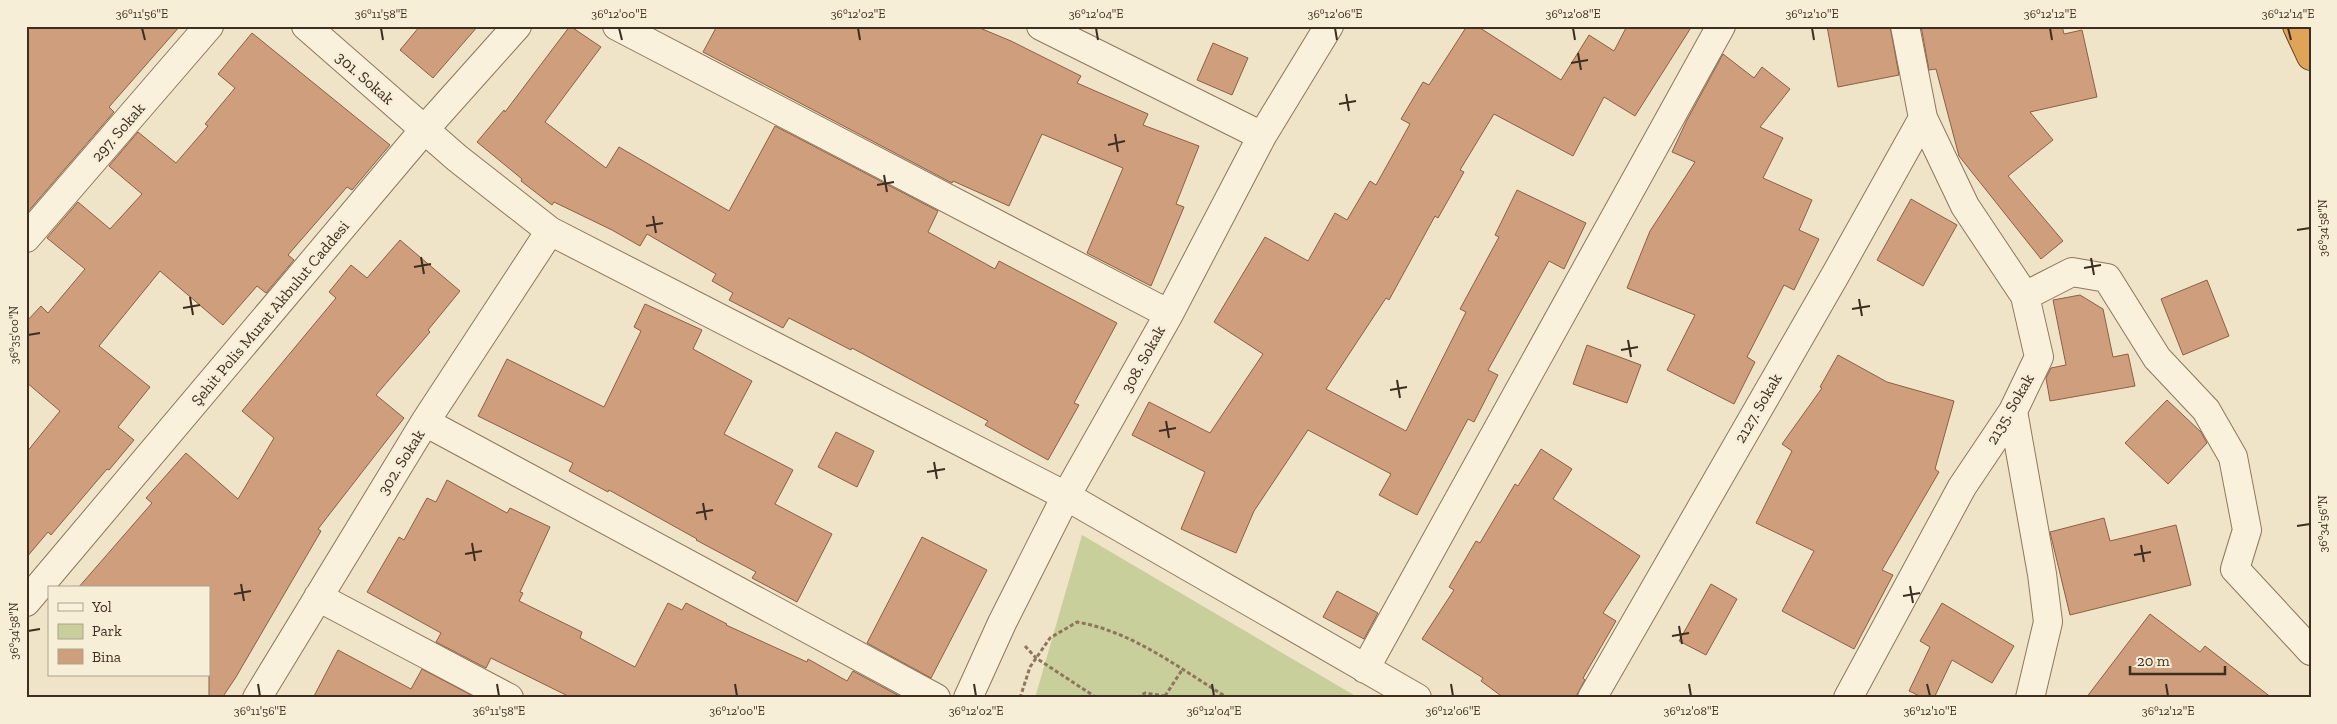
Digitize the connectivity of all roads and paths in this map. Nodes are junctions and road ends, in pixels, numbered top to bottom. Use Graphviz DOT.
graph roads {
  1 [pos="209,26"];
  2 [pos="306,26"];
  3 [pos="517,26"];
  4 [pos="617,26"];
  5 [pos="1042,26"];
  6 [pos="1329,26"];
  7 [pos="1721,26"];
  8 [pos="1905,26"];
  9 [pos="2297,26"];
  10 [pos="2311,56"];
  11 [pos="1923,118"];
  12 [pos="424,130"];
  13 [pos="1262,136"];
  14 [pos="550,231"];
  15 [pos="26,238"];
  16 [pos="2025,296"];
  17 [pos="1169,314"];
  18 [pos="2013,411"];
  19 [pos="425,422"];
  20 [pos="1066,496"];
  21 [pos="318,597"];
  22 [pos="26,602"];
  23 [pos="1002,623"];
  24 [pos="2311,651"];
  25 [pos="1036,658"];
  26 [pos="1365,669"];
  27 [pos="1182,670"];
  28 [pos="1166,697"];
  29 [pos="258,698"];
  30 [pos="509,698"];
  31 [pos="936,698"];
  32 [pos="968,698"];
  33 [pos="1020,698"];
  34 [pos="1097,698"];
  35 [pos="1137,698"];
  36 [pos="1228,698"];
  37 [pos="1418,698"];
  38 [pos="1592,698"];
  39 [pos="1848,698"];
  40 [pos="2030,698"];
  1 -- 15 [label="street, 297. Sokak"];
  2 -- 12 [label="street, 301. Sokak"];
  3 -- 12 [label="street, Şehit Polis Murat Akbulut Caddesi"];
  4 -- 17 [label="street"];
  5 -- 13 [label="street"];
  6 -- 13 [label="street, 308. Sokak"];
  7 -- 26 [label="street"];
  8 -- 11 [label="street, 2135. Sokak"];
  9 -- 10 [label="highway"];
  11 -- 16 [label="street, 2135. Sokak"];
  11 -- 38 [label="street, 2127. Sokak"];
  12 -- 14 [label="street, 301. Sokak"];
  12 -- 22 [label="street, Şehit Polis Murat Akbulut Caddesi"];
  13 -- 17 [label="street, 308. Sokak"];
  14 -- 19 [label="street, 302. Sokak"];
  14 -- 20 [label="street, 301. Sokak"];
  16 -- 18 [label="street, 2135. Sokak"];
  16 -- 24 [label="street"];
  17 -- 20 [label="street, 308. Sokak"];
  18 -- 39 [label="street, 2135. Sokak"];
  18 -- 40 [label="street"];
  19 -- 21 [label="street, 302. Sokak"];
  19 -- 31 [label="street"];
  20 -- 23 [label="street, 308. Sokak"];
  20 -- 26 [label="street, 301. Sokak"];
  21 -- 29 [label="street, 302. Sokak"];
  21 -- 30 [label="street"];
  23 -- 25 [label="path"];
  23 -- 32 [label="street, 308. Sokak"];
  25 -- 27 [label="path"];
  25 -- 33 [label="path"];
  25 -- 34 [label="path"];
  26 -- 37 [label="street, 301. Sokak"];
  27 -- 28 [label="path"];
  27 -- 36 [label="path"];
  28 -- 35 [label="path"];
}
